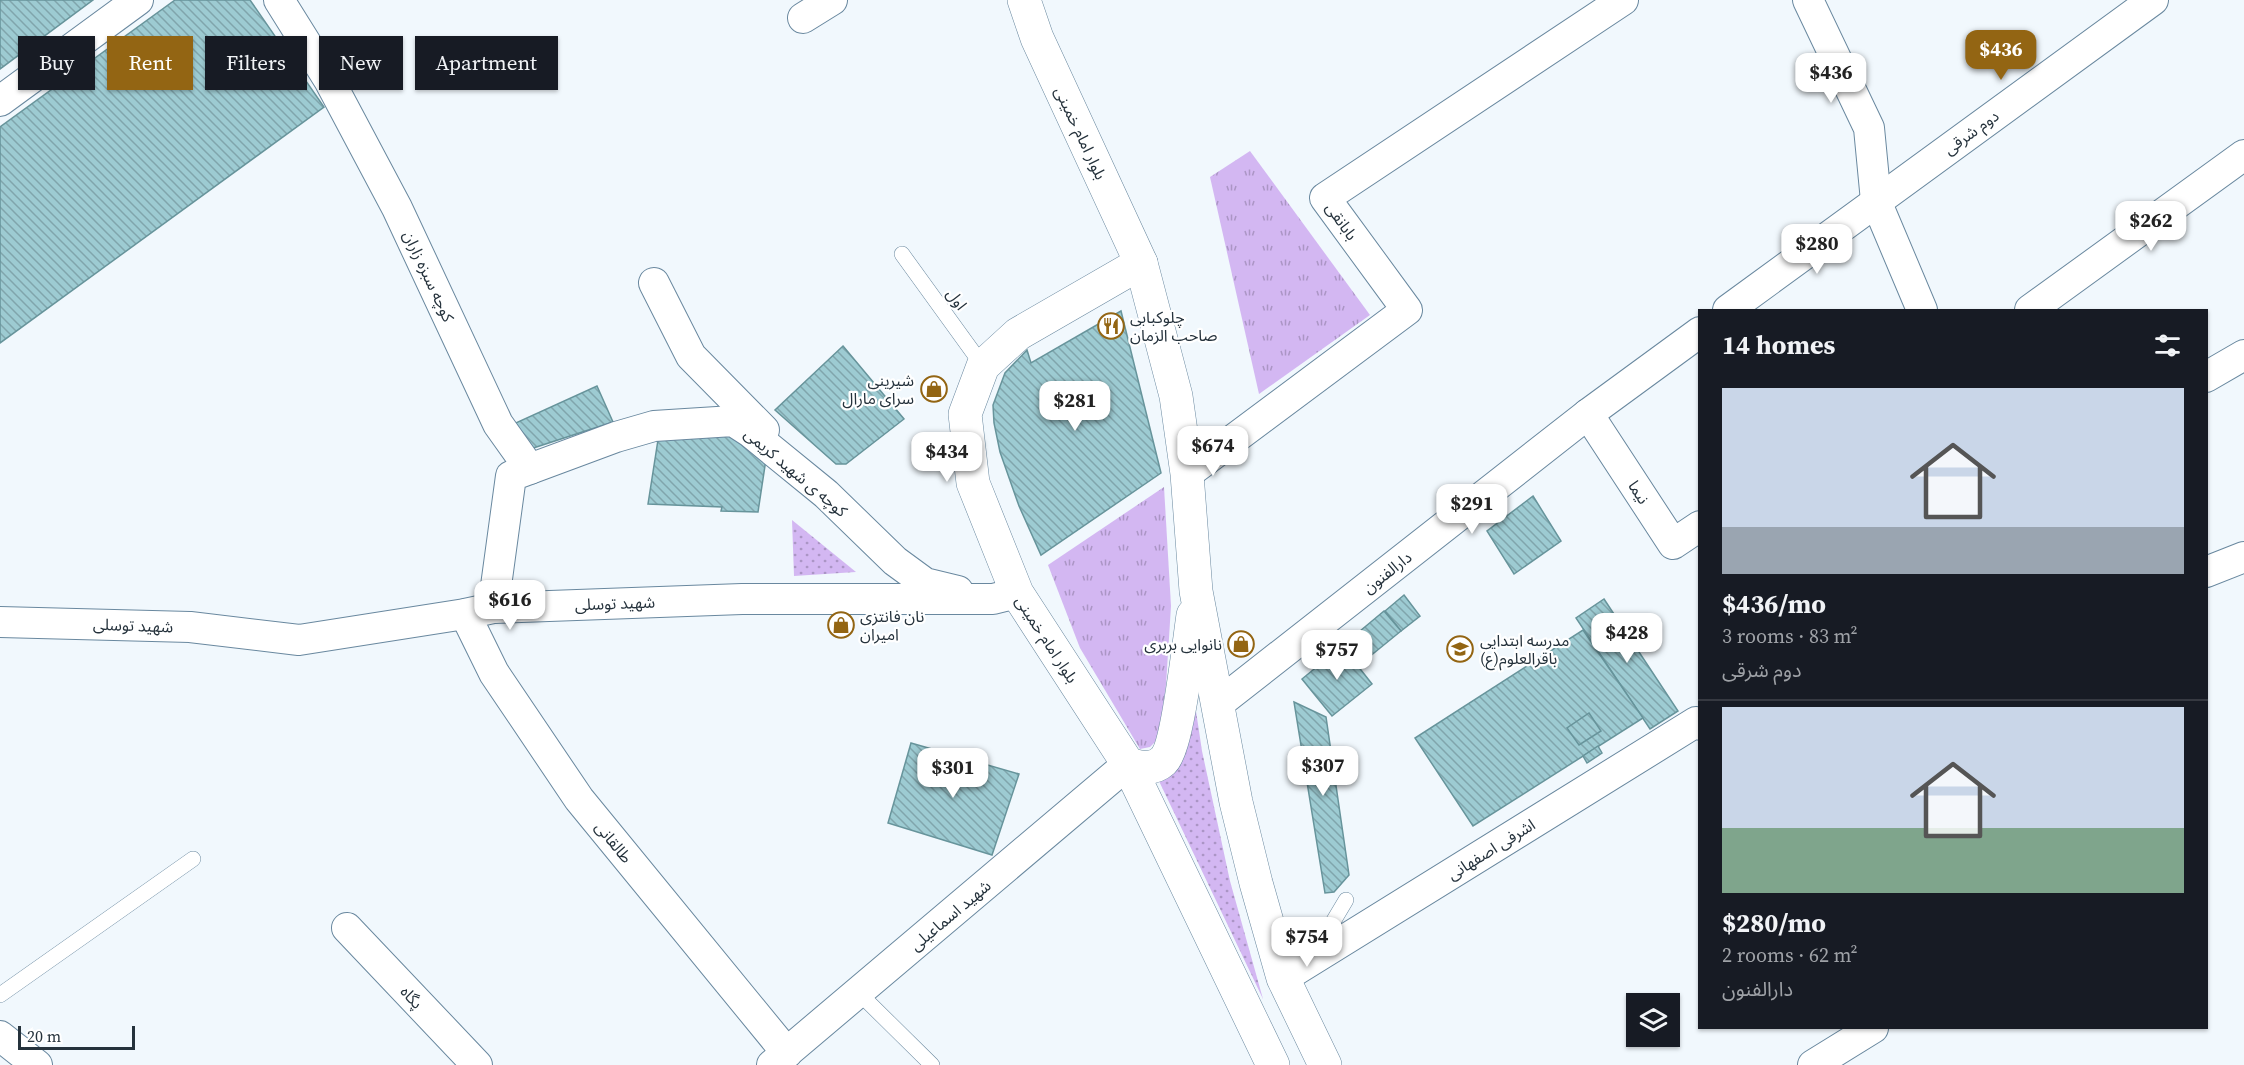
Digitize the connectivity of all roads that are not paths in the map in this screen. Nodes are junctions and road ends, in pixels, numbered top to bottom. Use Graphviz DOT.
graph roads {
  1 [pos="138,0"];
  2 [pos="279,0"];
  3 [pos="832,0"];
  4 [pos="1024,0"];
  5 [pos="1623,0"];
  6 [pos="1808,0"];
  7 [pos="2153,0"];
  8 [pos="803,18"];
  9 [pos="0,102"];
  10 [pos="2244,154"];
  11 [pos="1876,201"];
  12 [pos="902,254"];
  13 [pos="1142,263"];
  14 [pos="654,283"];
  15 [pos="1729,309"];
  16 [pos="1922,309"];
  17 [pos="2031,309"];
  18 [pos="1698,333"];
  19 [pos="2244,355"];
  20 [pos="983,366"];
  21 [pos="2208,376"];
  22 [pos="1588,414"];
  23 [pos="520,473"];
  24 [pos="1187,474"];
  25 [pos="826,494"];
  26 [pos="1698,527"];
  27 [pos="2244,557"];
  28 [pos="2208,571"];
  29 [pos="1196,591"];
  30 [pos="1005,596"];
  31 [pos="479,611"];
  32 [pos="0,622"];
  33 [pos="1218,704"];
  34 [pos="1698,723"];
  35 [pos="1128,764"];
  36 [pos="193,859"];
  37 [pos="1346,900"];
  38 [pos="347,928"];
  39 [pos="1296,970"];
  40 [pos="859,993"];
  41 [pos="0,995"];
  42 [pos="1872,1029"];
  43 [pos="0,1036"];
  44 [pos="779,1059"];
  45 [pos="1822,1063"];
  46 [pos="37,1065"];
  47 [pos="477,1065"];
  48 [pos="932,1065"];
  49 [pos="1273,1065"];
  50 [pos="1325,1065"];
  1 -- 9 [label="street"];
  2 -- 23 [label="street, کوچه سبزه زاران"];
  3 -- 8 [label="street"];
  4 -- 13 [label="street, بلوار امام خمینی"];
  5 -- 24 [label="street, بابانقی"];
  6 -- 11 [label="street"];
  7 -- 11 [label="street, دوم شرقی"];
  10 -- 17 [label="street"];
  11 -- 15 [label="street"];
  11 -- 16 [label="street"];
  12 -- 20 [label="lane, اول"];
  13 -- 20 [label="street, بلوار امام خمینی"];
  13 -- 24 [label="street, بلوار امام خمینی"];
  14 -- 25 [label="street"];
  18 -- 22 [label="street, دارالفنون"];
  19 -- 21 [label="street"];
  20 -- 30 [label="street, بلوار امام خمینی"];
  22 -- 26 [label="street, نیما"];
  22 -- 33 [label="street, دارالفنون"];
  23 -- 25 [label="street, کوچه ی شهید کریمی"];
  23 -- 31 [label="street"];
  24 -- 29 [label="street, بلوار امام خمینی"];
  25 -- 30 [label="street, کوچه ی شهید کریمی"];
  27 -- 28 [label="street"];
  29 -- 33 [label="street, بلوار امام خمینی"];
  29 -- 35 [label="street"];
  30 -- 31 [label="street, شهید توسلی"];
  30 -- 35 [label="street, بلوار امام خمینی"];
  31 -- 32 [label="street, شهید توسلی"];
  31 -- 44 [label="street, طالقانی"];
  33 -- 39 [label="street, بلوار امام خمینی"];
  34 -- 39 [label="street, اشرفی اصفهانی"];
  35 -- 40 [label="street, شهید اسماعیلی"];
  35 -- 49 [label="street, بلوار امام خمینی"];
  36 -- 41 [label="lane"];
  37 -- 39 [label="lane"];
  38 -- 47 [label="street, پگاه"];
  39 -- 50 [label="street, بلوار امام خمینی"];
  40 -- 44 [label="street, شهید اسماعیلی"];
  40 -- 48 [label="lane"];
  42 -- 45 [label="street"];
  43 -- 46 [label="street"];
}
